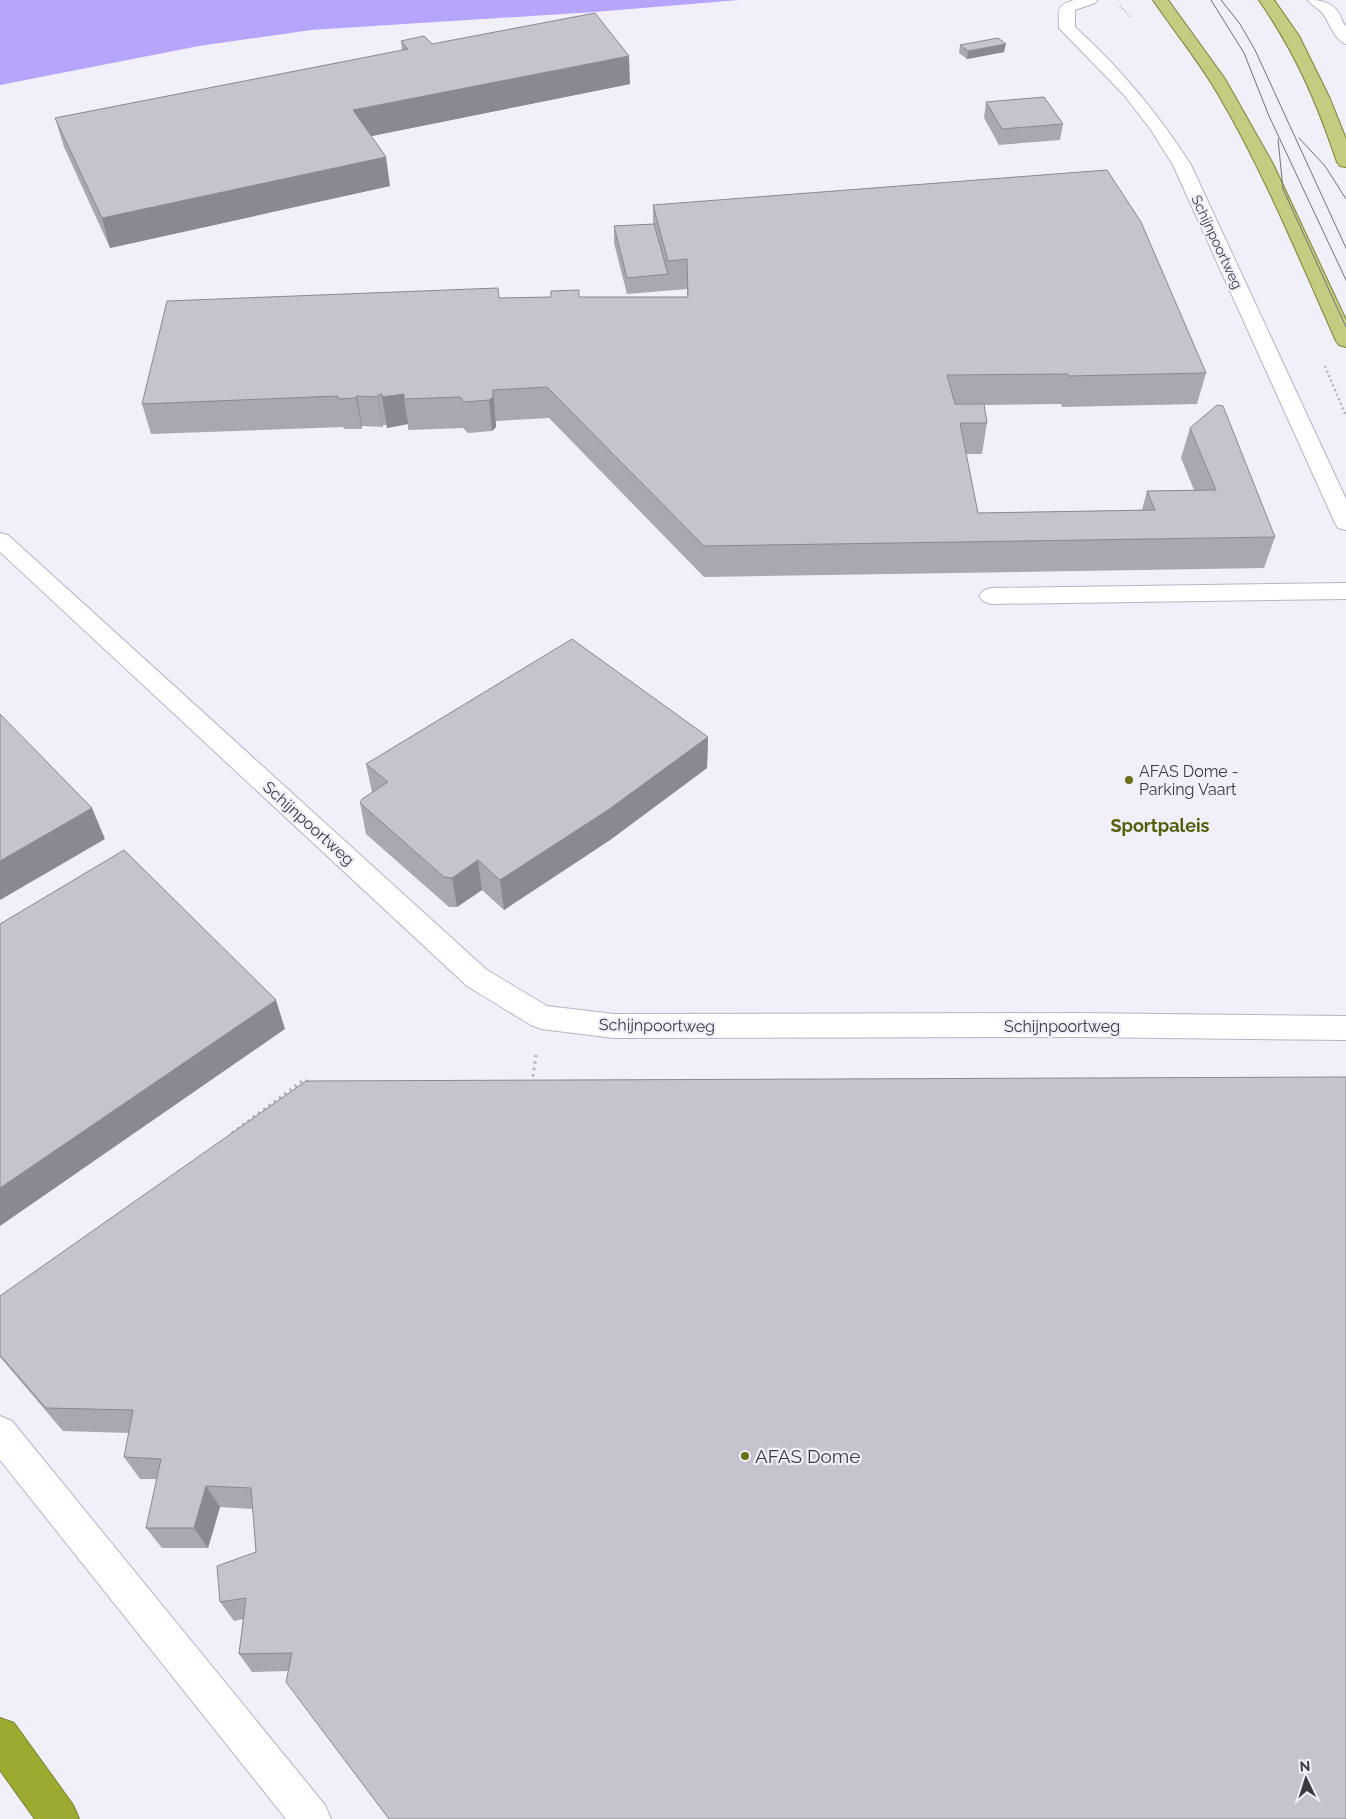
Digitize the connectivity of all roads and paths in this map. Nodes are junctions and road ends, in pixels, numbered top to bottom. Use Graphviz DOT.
graph roads {
  1 [pos="1090,0"];
  2 [pos="1160,0"];
  3 [pos="1266,0"];
  4 [pos="1316,0"];
  5 [pos="1346,39"];
  6 [pos="1346,162"];
  7 [pos="1346,341"];
  8 [pos="1346,522"];
  9 [pos="0,540"];
  10 [pos="1346,591"];
  11 [pos="991,596"];
  12 [pos="541,1017"];
  13 [pos="1346,1028"];
  14 [pos="312,1081"];
  15 [pos="522,1084"];
  16 [pos="230,1134"];
  17 [pos="0,1432"];
  18 [pos="0,1737"];
  19 [pos="59,1819"];
  20 [pos="311,1819"];
  1 -- 8 [label="street, Schijnpoortweg"];
  2 -- 7 [label="main road"];
  3 -- 6 [label="main road"];
  4 -- 5 [label="street"];
  9 -- 12 [label="street, Schijnpoortweg"];
  10 -- 11 [label="street"];
  12 -- 13 [label="street, Schijnpoortweg"];
  12 -- 15 [label="path"];
  14 -- 16 [label="path"];
  17 -- 20 [label="street"];
  18 -- 19 [label="highway"];
}
